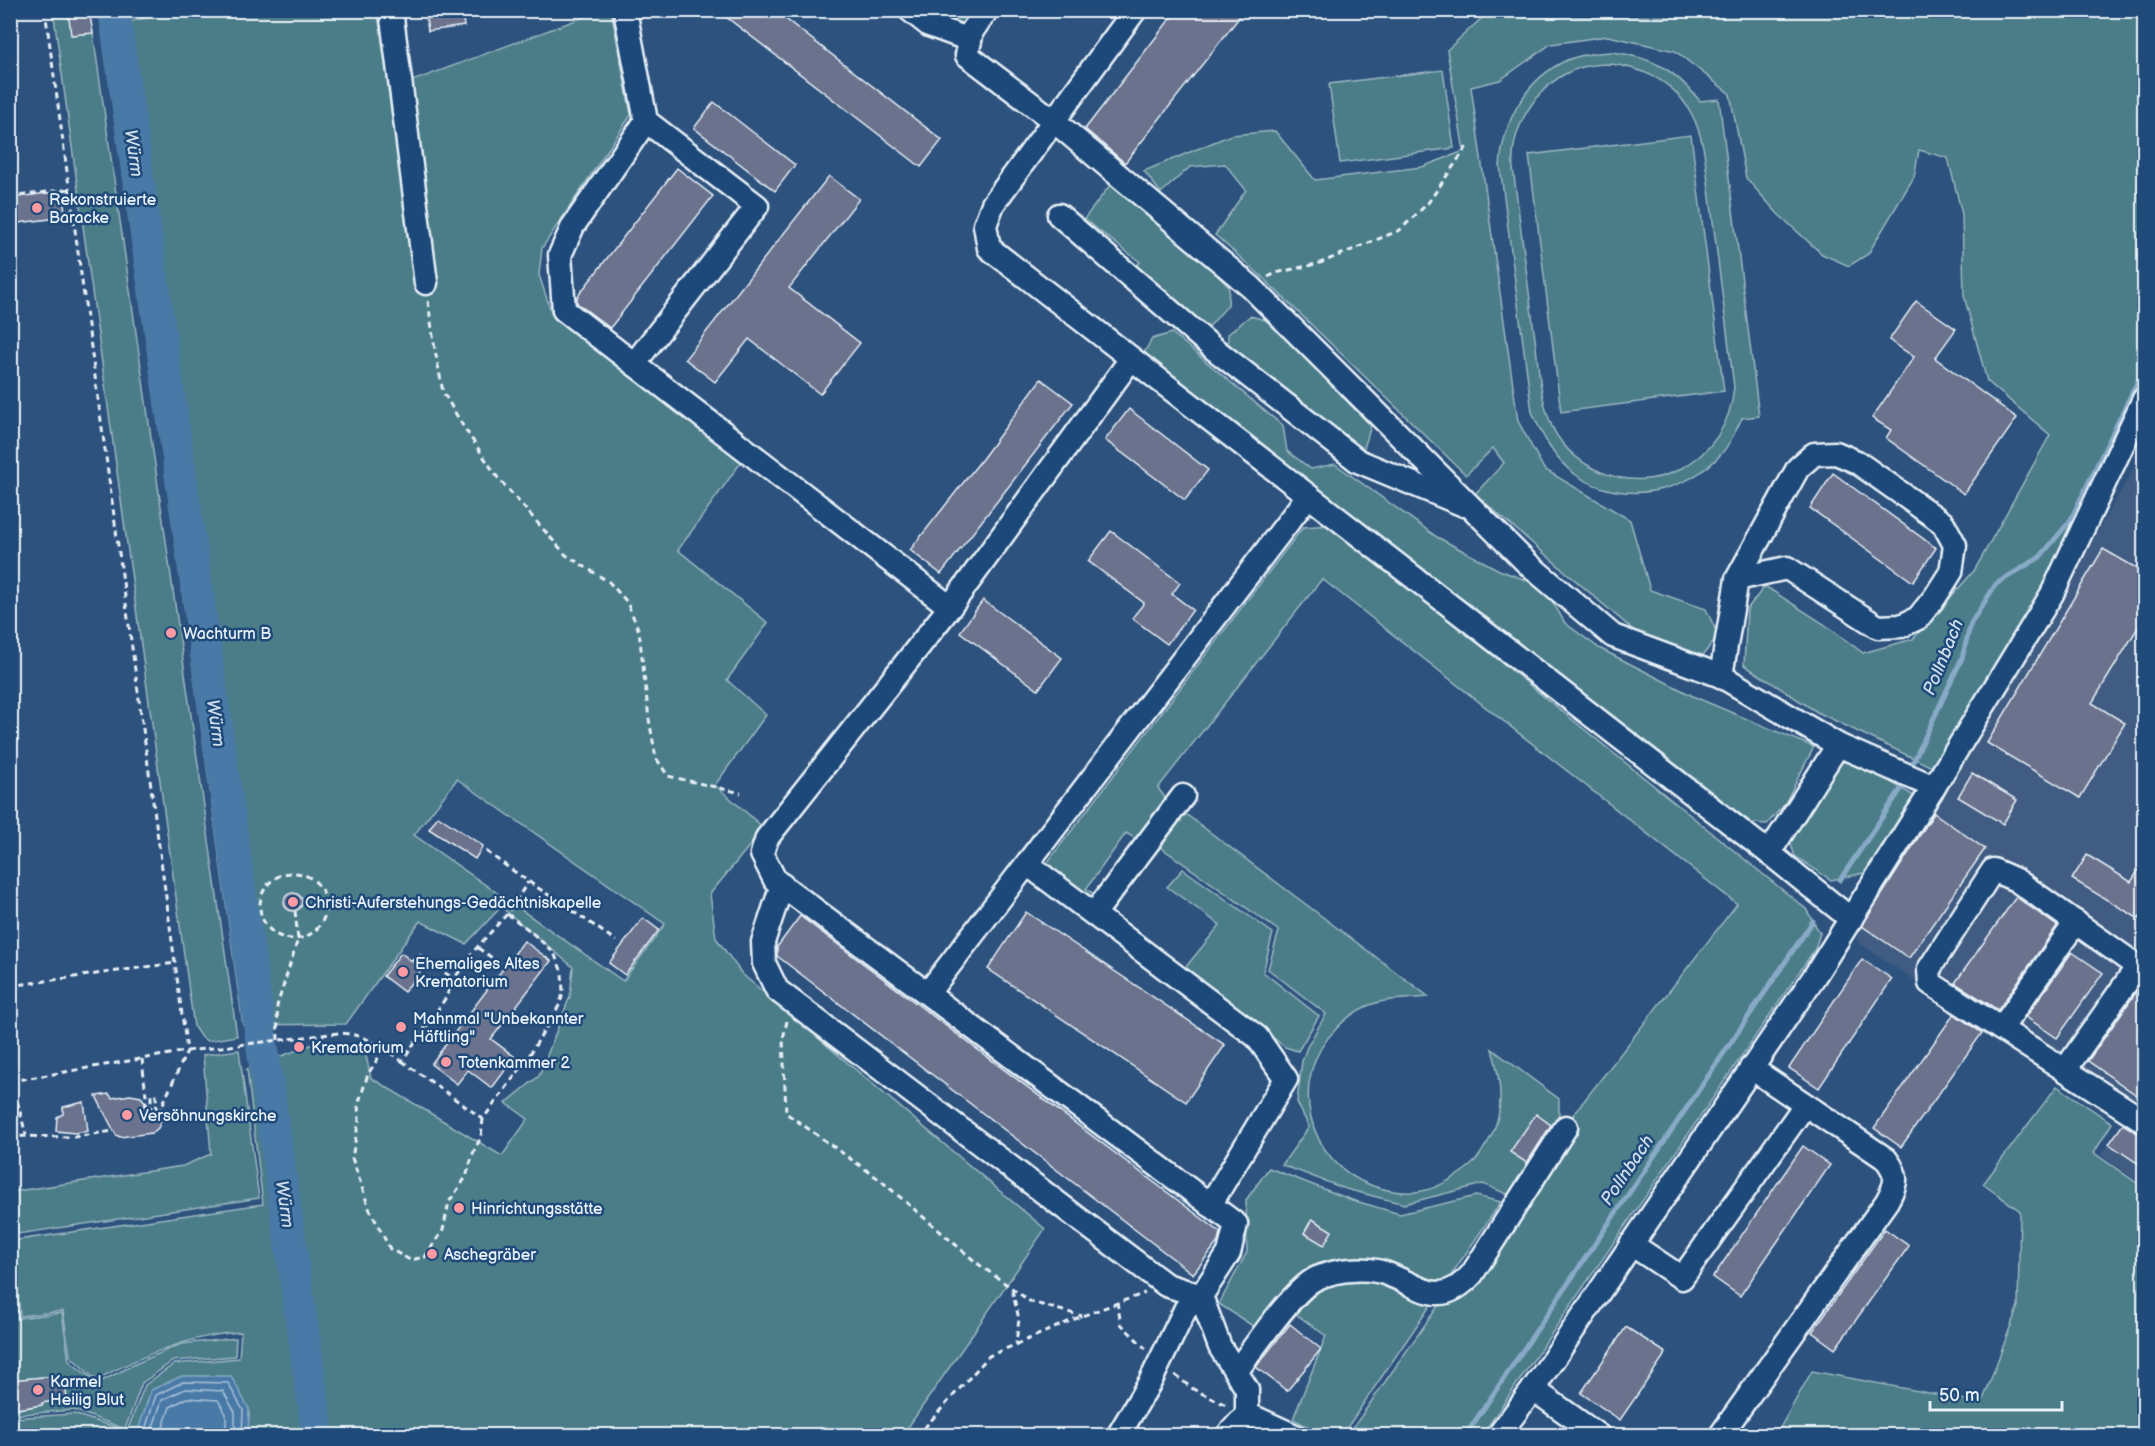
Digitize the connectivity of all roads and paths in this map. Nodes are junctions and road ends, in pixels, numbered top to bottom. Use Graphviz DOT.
graph roads {
  1 [pos="45,10"];
  2 [pos="391,10"];
  3 [pos="625,10"];
  4 [pos="910,10"];
  5 [pos="987,10"];
  6 [pos="1135,10"];
  7 [pos="970,40"];
  8 [pos="646,121"];
  9 [pos="1054,121"];
  10 [pos="1468,145"];
  11 [pos="69,189"];
  12 [pos="10,197"];
  13 [pos="1059,215"];
  14 [pos="426,283"];
  15 [pos="1251,287"];
  16 [pos="1131,359"];
  17 [pos="634,364"];
  18 [pos="2145,399"];
  19 [pos="1308,496"];
  20 [pos="1473,509"];
  21 [pos="1737,579"];
  22 [pos="950,607"];
  23 [pos="1721,676"];
  24 [pos="1838,745"];
  25 [pos="1926,784"];
  26 [pos="741,793"];
  27 [pos="1183,796"];
  28 [pos="486,850"];
  29 [pos="1769,853"];
  30 [pos="1027,864"];
  31 [pos="528,882"];
  32 [pos="782,885"];
  33 [pos="295,911"];
  34 [pos="507,914"];
  35 [pos="1094,914"];
  36 [pos="1851,919"];
  37 [pos="2076,922"];
  38 [pos="298,939"];
  39 [pos="616,941"];
  40 [pos="478,948"];
  41 [pos="412,961"];
  42 [pos="174,963"];
  43 [pos="505,967"];
  44 [pos="2141,968"];
  45 [pos="454,979"];
  46 [pos="10,986"];
  47 [pos="928,993"];
  48 [pos="792,1001"];
  49 [pos="2001,1029"];
  50 [pos="278,1040"];
  51 [pos="384,1049"];
  52 [pos="187,1052"];
  53 [pos="142,1059"];
  54 [pos="402,1061"];
  55 [pos="1751,1068"];
  56 [pos="10,1069"];
  57 [pos="2065,1070"];
  58 [pos="11,1081"];
  59 [pos="1805,1105"];
  60 [pos="483,1119"];
  61 [pos="2145,1121"];
  62 [pos="1566,1127"];
  63 [pos="113,1131"];
  64 [pos="26,1135"];
  65 [pos="10,1136"];
  66 [pos="1210,1205"];
  67 [pos="1631,1244"];
  68 [pos="1166,1285"];
  69 [pos="1012,1288"];
  70 [pos="1201,1296"];
  71 [pos="1082,1316"];
  72 [pos="1016,1344"];
  73 [pos="1236,1372"];
  74 [pos="1533,1389"];
  75 [pos="1247,1414"];
  76 [pos="917,1436"];
  77 [pos="1119,1436"];
  78 [pos="1227,1436"];
  79 [pos="1295,1436"];
  80 [pos="1498,1436"];
  81 [pos="1599,1436"];
  82 [pos="1720,1436"];
  1 -- 11 [label="path"];
  2 -- 14 [label="street"];
  3 -- 8 [label="street"];
  4 -- 7 [label="street"];
  5 -- 7 [label="street"];
  6 -- 9 [label="street"];
  7 -- 9 [label="street"];
  8 -- 17 [label="street"];
  8 -- 17 [label="street"];
  9 -- 15 [label="street"];
  9 -- 16 [label="street"];
  10 -- 15 [label="path"];
  11 -- 12 [label="path"];
  11 -- 42 [label="path"];
  13 -- 20 [label="street"];
  14 -- 26 [label="path"];
  15 -- 20 [label="street"];
  16 -- 19 [label="street"];
  16 -- 22 [label="street"];
  17 -- 22 [label="street"];
  18 -- 25 [label="street"];
  19 -- 29 [label="street"];
  19 -- 30 [label="street"];
  20 -- 23 [label="street"];
  21 -- 21 [label="street"];
  21 -- 23 [label="street"];
  22 -- 32 [label="street"];
  23 -- 24 [label="street"];
  24 -- 25 [label="street"];
  24 -- 29 [label="street"];
  25 -- 36 [label="street"];
  27 -- 35 [label="street"];
  28 -- 31 [label="path"];
  29 -- 36 [label="street"];
  30 -- 35 [label="street"];
  30 -- 47 [label="street"];
  31 -- 34 [label="path"];
  31 -- 39 [label="path"];
  32 -- 47 [label="street"];
  32 -- 48 [label="street"];
  33 -- 38 [label="path"];
  34 -- 40 [label="path"];
  34 -- 60 [label="path"];
  35 -- 66 [label="street"];
  36 -- 55 [label="street"];
  37 -- 44 [label="street"];
  37 -- 49 [label="street"];
  37 -- 49 [label="street"];
  38 -- 38 [label="path"];
  38 -- 50 [label="path"];
  40 -- 43 [label="path"];
  40 -- 45 [label="path"];
  41 -- 45 [label="path"];
  42 -- 46 [label="path"];
  42 -- 52 [label="path"];
  44 -- 57 [label="street"];
  45 -- 54 [label="path"];
  47 -- 66 [label="street"];
  48 -- 68 [label="street"];
  48 -- 69 [label="path"];
  49 -- 57 [label="street"];
  50 -- 51 [label="path"];
  50 -- 52 [label="path"];
  51 -- 54 [label="path"];
  51 -- 60 [label="path"];
  52 -- 53 [label="path"];
  52 -- 53 [label="path"];
  53 -- 58 [label="path"];
  54 -- 60 [label="path"];
  55 -- 59 [label="street"];
  55 -- 67 [label="street"];
  56 -- 58 [label="path"];
  57 -- 61 [label="street"];
  58 -- 64 [label="path"];
  59 -- 67 [label="street"];
  59 -- 82 [label="street"];
  62 -- 73 [label="street"];
  63 -- 64 [label="path"];
  64 -- 65 [label="path"];
  66 -- 70 [label="street"];
  67 -- 74 [label="street"];
  68 -- 70 [label="street"];
  68 -- 71 [label="path"];
  69 -- 71 [label="path"];
  69 -- 72 [label="path"];
  70 -- 73 [label="street"];
  70 -- 77 [label="street"];
  71 -- 72 [label="path"];
  72 -- 76 [label="path"];
  73 -- 75 [label="street"];
  74 -- 80 [label="street"];
  74 -- 81 [label="street"];
  75 -- 78 [label="street"];
  75 -- 79 [label="street"];
}
